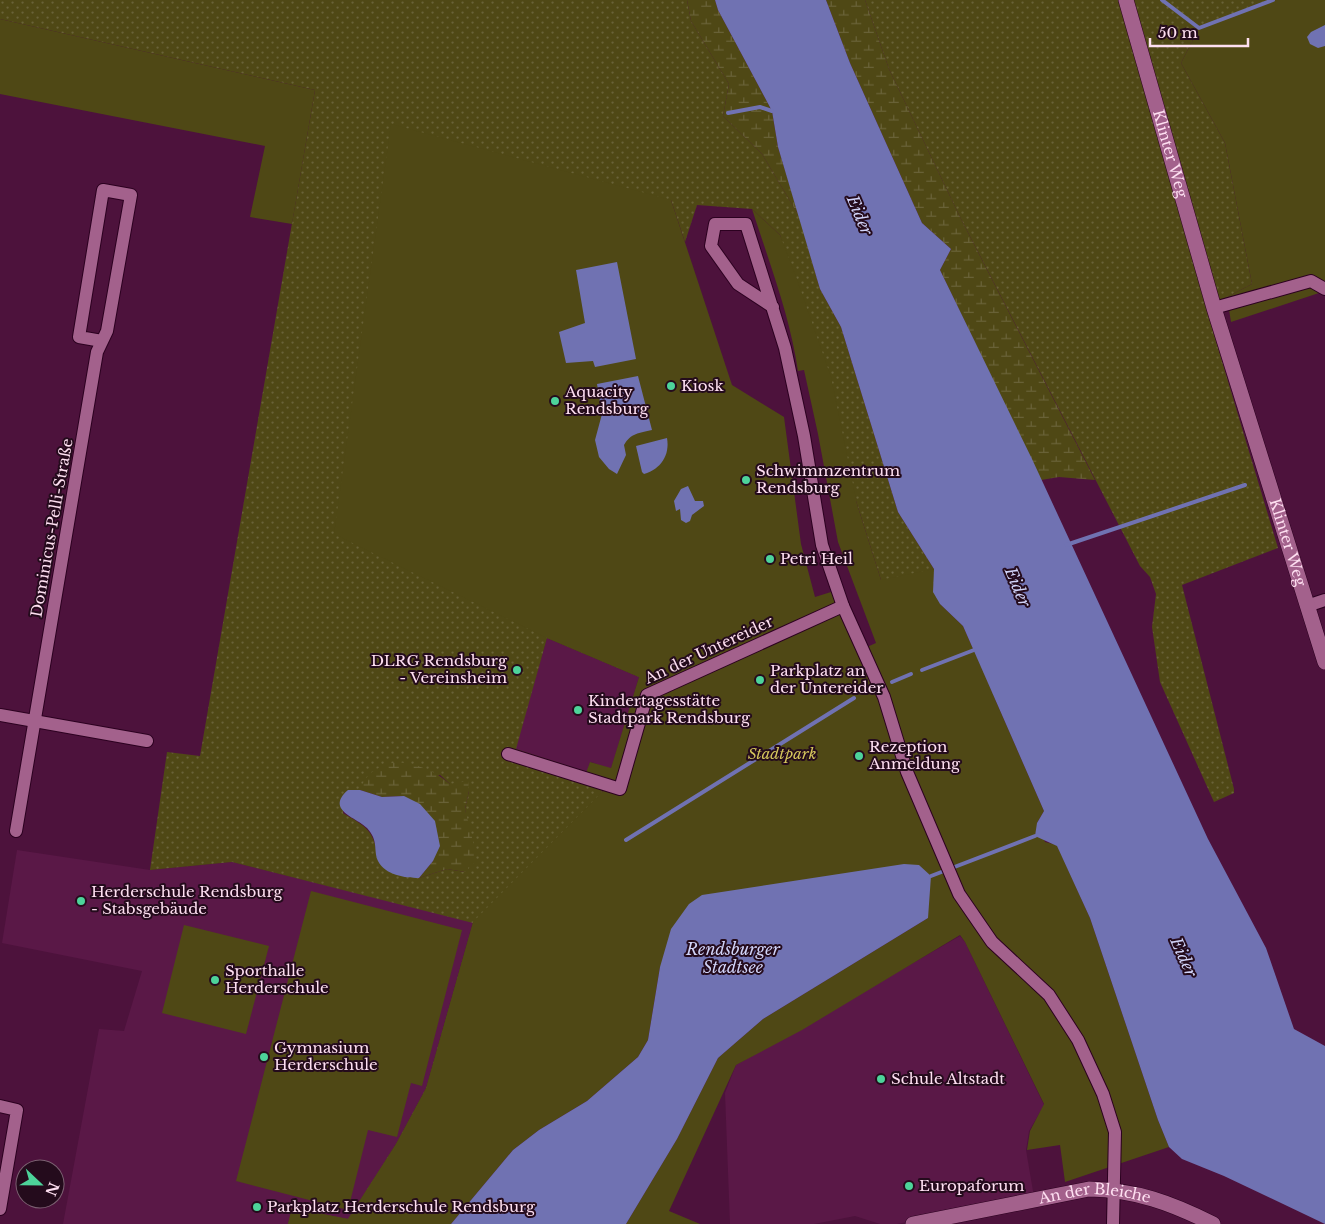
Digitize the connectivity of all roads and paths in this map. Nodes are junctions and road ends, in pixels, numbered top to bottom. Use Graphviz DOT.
graph roads {
  1 [pos="1126,0"];
  2 [pos="1325,289"];
  3 [pos="773,307"];
  4 [pos="1214,308"];
  5 [pos="102,341"];
  6 [pos="1325,600"];
  7 [pos="843,606"];
  8 [pos="1307,606"];
  9 [pos="1325,662"];
  10 [pos="0,715"];
  11 [pos="35,722"];
  12 [pos="147,741"];
  13 [pos="508,754"];
  14 [pos="16,831"];
  15 [pos="0,1106"];
  16 [pos="1115,1190"];
  17 [pos="0,1209"];
  18 [pos="913,1224"];
  19 [pos="1113,1224"];
  20 [pos="1213,1224"];
  1 -- 4 [label="street, Klinter Weg"];
  2 -- 4 [label="street"];
  3 -- 3 [label="street"];
  3 -- 7 [label="street"];
  4 -- 8 [label="street, Klinter Weg"];
  5 -- 5 [label="street, Dominicus-Pelli-Straße"];
  5 -- 11 [label="street, Dominicus-Pelli-Straße"];
  6 -- 8 [label="street, Klinter Weg"];
  7 -- 13 [label="street, An der Untereider"];
  7 -- 16 [label="street"];
  8 -- 9 [label="street, Klinter Weg"];
  10 -- 11 [label="street"];
  11 -- 12 [label="street"];
  11 -- 14 [label="street, Dominicus-Pelli-Straße"];
  15 -- 17 [label="street"];
  16 -- 18 [label="street, An der Bleiche"];
  16 -- 19 [label="street"];
  16 -- 20 [label="street, An der Bleiche"];
}
